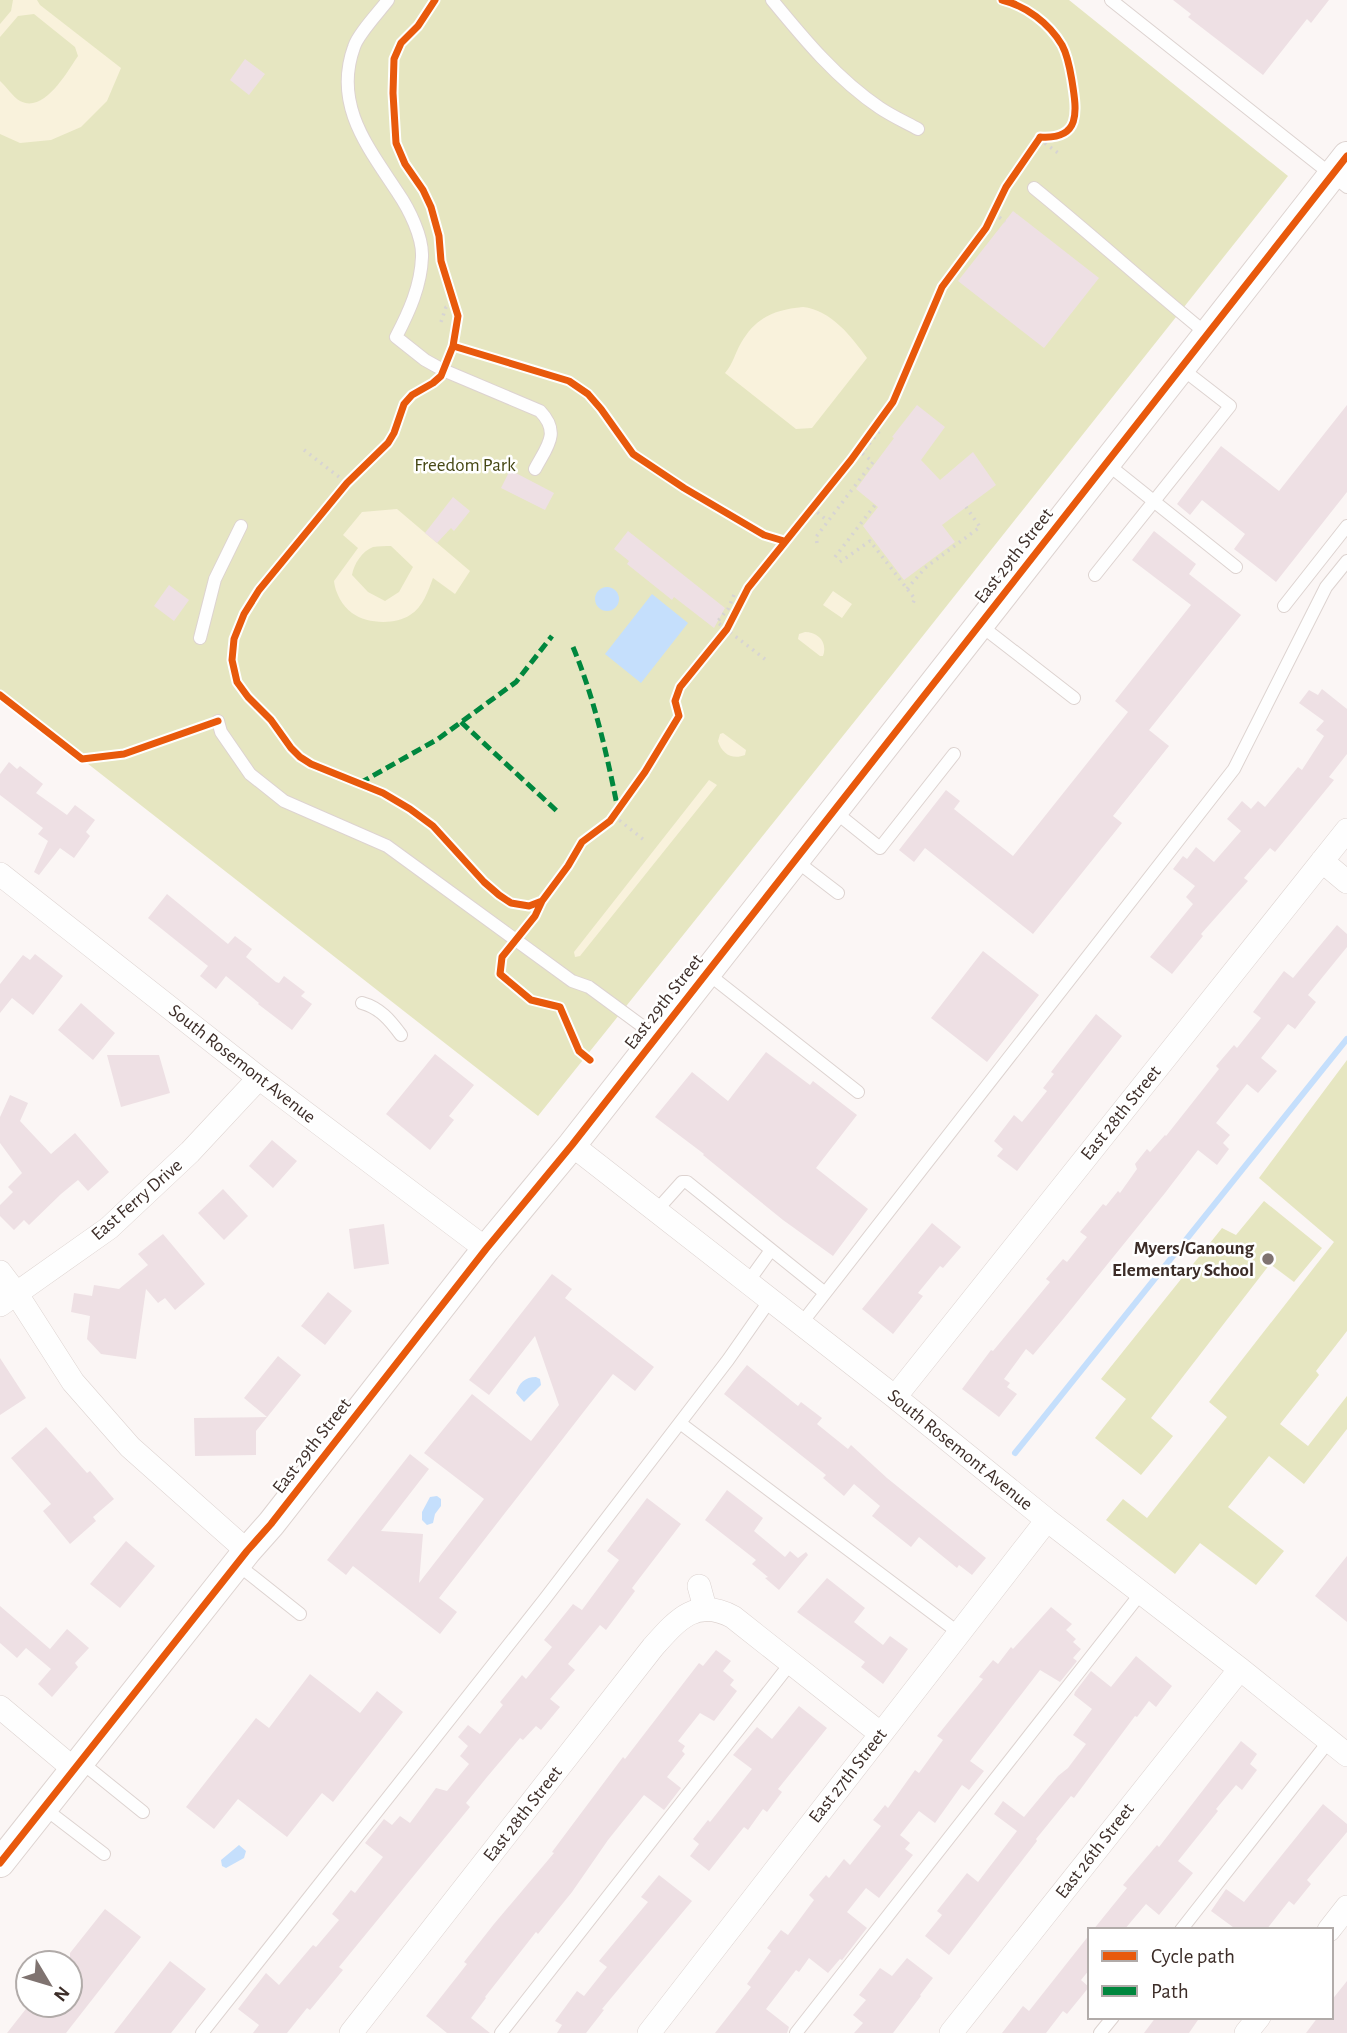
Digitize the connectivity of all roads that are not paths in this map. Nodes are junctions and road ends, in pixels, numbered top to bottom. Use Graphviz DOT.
graph roads {
  1 [pos="388,0"];
  2 [pos="772,0"];
  3 [pos="1111,0"];
  4 [pos="918,129"];
  5 [pos="1342,173"];
  6 [pos="1034,188"];
  7 [pos="1207,334"];
  8 [pos="1181,368"];
  9 [pos="1106,463"];
  10 [pos="535,469"];
  11 [pos="1154,501"];
  12 [pos="241,526"];
  13 [pos="1347,526"];
  14 [pos="1347,561"];
  15 [pos="1236,567"];
  16 [pos="1095,575"];
  17 [pos="1284,606"];
  18 [pos="980,625"];
  19 [pos="200,638"];
  20 [pos="1074,698"];
  21 [pos="218,721"];
  22 [pos="954,754"];
  23 [pos="834,811"];
  24 [pos="1347,830"];
  25 [pos="795,860"];
  26 [pos="1322,862"];
  27 [pos="0,874"];
  28 [pos="1347,882"];
  29 [pos="838,893"];
  30 [pos="707,972"];
  31 [pos="362,1003"];
  32 [pos="401,1035"];
  33 [pos="657,1037"];
  34 [pos="259,1078"];
  35 [pos="858,1092"];
  36 [pos="572,1145"];
  37 [pos="656,1211"];
  38 [pos="486,1249"];
  39 [pos="771,1250"];
  40 [pos="0,1272"];
  41 [pos="748,1282"];
  42 [pos="825,1293"];
  43 [pos="8,1299"];
  44 [pos="770,1300"];
  45 [pos="801,1324"];
  46 [pos="895,1397"];
  47 [pos="680,1423"];
  48 [pos="1047,1520"];
  49 [pos="242,1558"];
  50 [pos="1141,1593"];
  51 [pos="300,1614"];
  52 [pos="959,1633"];
  53 [pos="790,1664"];
  54 [pos="1240,1669"];
  55 [pos="0,1707"];
  56 [pos="881,1734"];
  57 [pos="1338,1748"];
  58 [pos="78,1766"];
  59 [pos="44,1808"];
  60 [pos="143,1812"];
  61 [pos="104,1854"];
  62 [pos="0,1863"];
  63 [pos="1347,1907"];
  64 [pos="1183,1928"];
  65 [pos="1331,1928"];
  66 [pos="1257,2019"];
  67 [pos="202,2033"];
  68 [pos="351,2033"];
  69 [pos="501,2033"];
  70 [pos="649,2033"];
  71 [pos="796,2033"];
  72 [pos="951,2033"];
  73 [pos="1246,2033"];
  1 -- 10 [label="lane"];
  2 -- 4 [label="lane"];
  3 -- 5 [label="lane"];
  5 -- 7 [label="street, East 29th Street"];
  6 -- 7 [label="lane"];
  7 -- 8 [label="street, East 29th Street"];
  8 -- 9 [label="street, East 29th Street"];
  8 -- 11 [label="lane"];
  9 -- 11 [label="lane"];
  9 -- 18 [label="street, East 29th Street"];
  11 -- 15 [label="lane"];
  11 -- 16 [label="lane"];
  12 -- 19 [label="lane"];
  13 -- 17 [label="lane"];
  14 -- 42 [label="lane"];
  18 -- 20 [label="lane"];
  18 -- 23 [label="street, East 29th Street"];
  21 -- 33 [label="lane"];
  22 -- 23 [label="lane"];
  23 -- 25 [label="street, East 29th Street"];
  24 -- 26 [label="street, East 28th Street"];
  25 -- 29 [label="lane"];
  25 -- 30 [label="street, East 29th Street"];
  26 -- 28 [label="street"];
  26 -- 46 [label="street, East 28th Street"];
  27 -- 34 [label="street, South Rosemont Avenue"];
  30 -- 33 [label="street, East 29th Street"];
  30 -- 35 [label="lane"];
  31 -- 32 [label="lane"];
  33 -- 36 [label="street, East 29th Street"];
  34 -- 38 [label="street, South Rosemont Avenue"];
  34 -- 43 [label="street, East Ferry Drive"];
  36 -- 37 [label="street, South Rosemont Avenue"];
  36 -- 38 [label="street, East 29th Street"];
  37 -- 39 [label="lane"];
  37 -- 41 [label="street, South Rosemont Avenue"];
  38 -- 49 [label="street, East 29th Street"];
  39 -- 41 [label="lane"];
  39 -- 42 [label="lane"];
  40 -- 43 [label="street"];
  41 -- 44 [label="street, South Rosemont Avenue"];
  42 -- 45 [label="lane"];
  43 -- 49 [label="street"];
  44 -- 45 [label="street, South Rosemont Avenue"];
  44 -- 47 [label="lane"];
  45 -- 46 [label="street, South Rosemont Avenue"];
  46 -- 48 [label="street, South Rosemont Avenue"];
  47 -- 52 [label="lane"];
  47 -- 67 [label="lane"];
  48 -- 50 [label="street, South Rosemont Avenue"];
  48 -- 52 [label="street, East 27th Street"];
  49 -- 51 [label="lane"];
  49 -- 58 [label="street, East 29th Street"];
  50 -- 54 [label="street, South Rosemont Avenue"];
  50 -- 71 [label="lane"];
  52 -- 56 [label="street, East 27th Street"];
  53 -- 56 [label="street"];
  53 -- 68 [label="street, East 28th Street"];
  53 -- 69 [label="lane"];
  54 -- 57 [label="street, South Rosemont Avenue"];
  54 -- 72 [label="street, East 26th Street"];
  55 -- 58 [label="street"];
  56 -- 70 [label="street, East 27th Street"];
  57 -- 64 [label="lane"];
  58 -- 59 [label="street, East 29th Street"];
  58 -- 60 [label="lane"];
  59 -- 61 [label="lane"];
  59 -- 62 [label="street, East 29th Street"];
  63 -- 65 [label="street"];
  66 -- 73 [label="street"];
}
